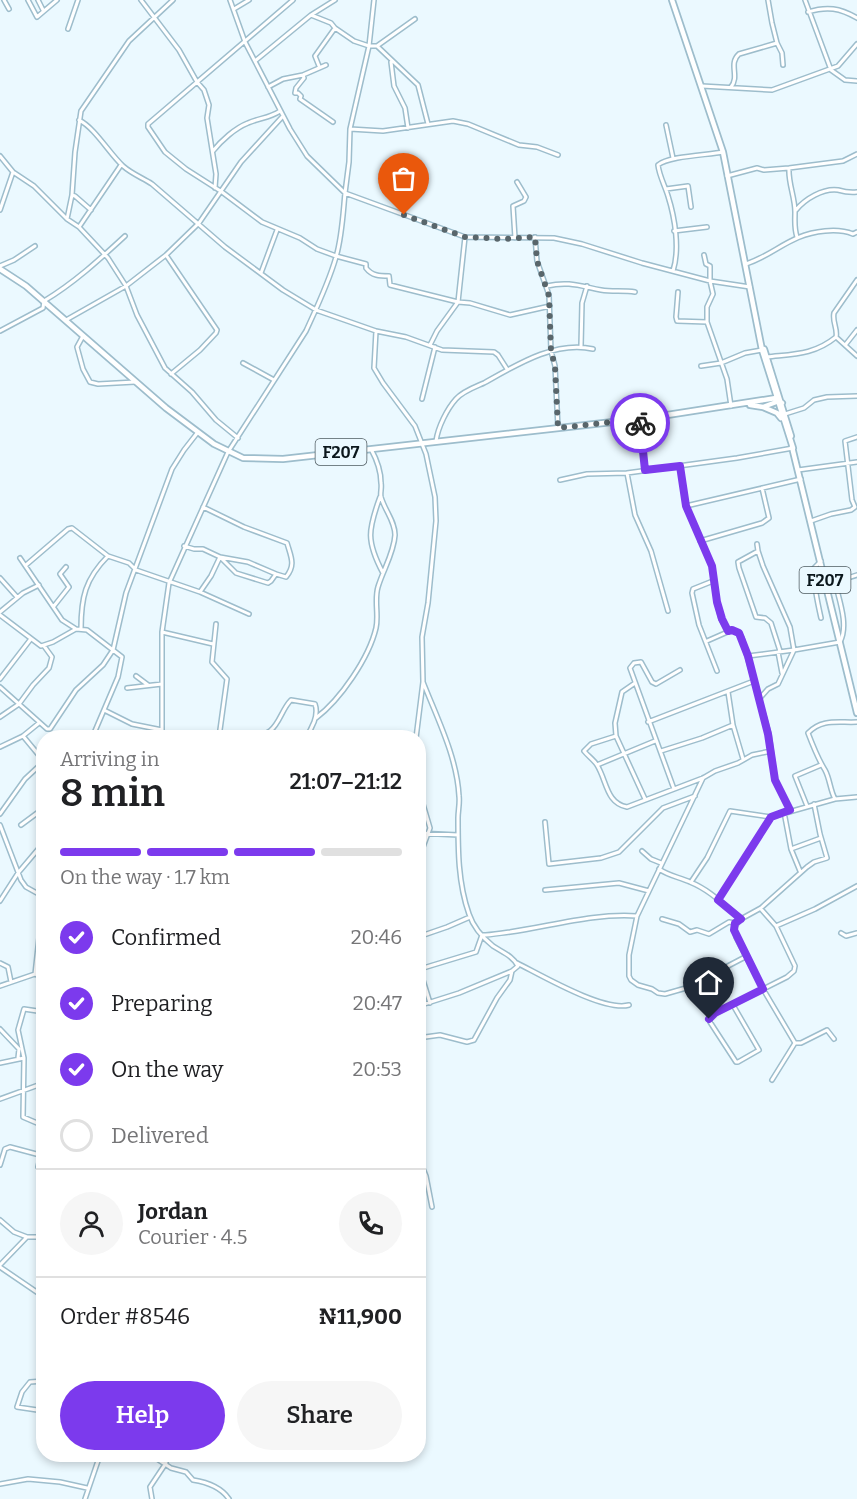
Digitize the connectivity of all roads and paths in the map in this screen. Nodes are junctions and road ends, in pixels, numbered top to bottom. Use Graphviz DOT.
graph roads {
  1 [pos="4,0"];
  2 [pos="27,0"];
  3 [pos="38,0"];
  4 [pos="48,0"];
  5 [pos="57,0"];
  6 [pos="78,0"];
  7 [pos="141,0"];
  8 [pos="173,0"];
  9 [pos="230,0"];
  10 [pos="249,0"];
  11 [pos="293,0"];
  12 [pos="335,0"];
  13 [pos="374,0"];
  14 [pos="672,0"];
  15 [pos="768,0"];
  16 [pos="805,0"];
  17 [pos="51,6"];
  18 [pos="9,9"];
  19 [pos="234,9"];
  20 [pos="43,10"];
  21 [pos="808,12"];
  22 [pos="311,15"];
  23 [pos="154,18"];
  24 [pos="857,18"];
  25 [pos="416,19"];
  26 [pos="335,28"];
  27 [pos="68,29"];
  28 [pos="245,42"];
  29 [pos="777,43"];
  30 [pos="857,44"];
  31 [pos="369,46"];
  32 [pos="377,46"];
  33 [pos="391,60"];
  34 [pos="255,61"];
  35 [pos="326,65"];
  36 [pos="319,66"];
  37 [pos="783,66"];
  38 [pos="831,70"];
  39 [pos="303,75"];
  40 [pos="857,81"];
  41 [pos="197,82"];
  42 [pos="268,87"];
  43 [pos="702,87"];
  44 [pos="730,88"];
  45 [pos="280,111"];
  46 [pos="284,117"];
  47 [pos="79,120"];
  48 [pos="333,122"];
  49 [pos="428,124"];
  50 [pos="666,125"];
  51 [pos="408,128"];
  52 [pos="350,129"];
  53 [pos="723,152"];
  54 [pos="212,153"];
  55 [pos="857,154"];
  56 [pos="558,155"];
  57 [pos="0,156"];
  58 [pos="674,158"];
  59 [pos="122,165"];
  60 [pos="789,168"];
  61 [pos="14,172"];
  62 [pos="727,176"];
  63 [pos="517,182"];
  64 [pos="215,188"];
  65 [pos="666,189"];
  66 [pos="222,192"];
  67 [pos="857,192"];
  68 [pos="345,193"];
  69 [pos="72,195"];
  70 [pos="792,196"];
  71 [pos="804,201"];
  72 [pos="690,207"];
  73 [pos="0,210"];
  74 [pos="91,210"];
  75 [pos="795,212"];
  76 [pos="67,219"];
  77 [pos="199,223"];
  78 [pos="79,227"];
  79 [pos="707,227"];
  80 [pos="277,230"];
  81 [pos="674,231"];
  82 [pos="857,232"];
  83 [pos="125,236"];
  84 [pos="465,237"];
  85 [pos="535,237"];
  86 [pos="797,237"];
  87 [pos="515,238"];
  88 [pos="35,246"];
  89 [pos="105,255"];
  90 [pos="166,255"];
  91 [pos="704,255"];
  92 [pos="336,256"];
  93 [pos="746,264"];
  94 [pos="0,268"];
  95 [pos="673,271"];
  96 [pos="261,273"];
  97 [pos="710,280"];
  98 [pos="857,280"];
  99 [pos="126,286"];
  100 [pos="547,286"];
  101 [pos="587,286"];
  102 [pos="750,288"];
  103 [pos="635,292"];
  104 [pos="678,292"];
  105 [pos="44,301"];
  106 [pos="458,302"];
  107 [pos="550,306"];
  108 [pos="316,310"];
  109 [pos="66,320"];
  110 [pos="707,322"];
  111 [pos="857,330"];
  112 [pos="0,331"];
  113 [pos="376,331"];
  114 [pos="83,336"];
  115 [pos="760,336"];
  116 [pos="836,337"];
  117 [pos="846,344"];
  118 [pos="430,345"];
  119 [pos="581,346"];
  120 [pos="435,347"];
  121 [pos="593,349"];
  122 [pos="762,350"];
  123 [pos="551,351"];
  124 [pos="857,356"];
  125 [pos="767,357"];
  126 [pos="243,363"];
  127 [pos="721,363"];
  128 [pos="701,366"];
  129 [pos="507,369"];
  130 [pos="171,374"];
  131 [pos="274,380"];
  132 [pos="771,381"];
  133 [pos="137,382"];
  134 [pos="857,396"];
  135 [pos="422,399"];
  136 [pos="768,399"];
  137 [pos="779,401"];
  138 [pos="745,404"];
  139 [pos="731,406"];
  140 [pos="763,407"];
  141 [pos="785,414"];
  142 [pos="639,419"];
  143 [pos="783,421"];
  144 [pos="558,428"];
  145 [pos="198,432"];
  146 [pos="857,436"];
  147 [pos="238,438"];
  148 [pos="436,441"];
  149 [pos="421,443"];
  150 [pos="793,448"];
  151 [pos="371,449"];
  152 [pos="228,452"];
  153 [pos="857,462"];
  154 [pos="847,464"];
  155 [pos="680,466"];
  156 [pos="645,470"];
  157 [pos="798,470"];
  158 [pos="627,473"];
  159 [pos="801,479"];
  160 [pos="560,480"];
  161 [pos="762,488"];
  162 [pos="381,496"];
  163 [pos="686,506"];
  164 [pos="203,507"];
  165 [pos="811,521"];
  166 [pos="700,541"];
  167 [pos="757,544"];
  168 [pos="184,546"];
  169 [pos="759,551"];
  170 [pos="108,556"];
  171 [pos="220,557"];
  172 [pos="20,558"];
  173 [pos="821,561"];
  174 [pos="26,565"];
  175 [pos="66,567"];
  176 [pos="136,570"];
  177 [pos="822,570"];
  178 [pos="276,574"];
  179 [pos="384,574"];
  180 [pos="857,575"];
  181 [pos="0,578"];
  182 [pos="713,581"];
  183 [pos="835,582"];
  184 [pos="169,583"];
  185 [pos="39,585"];
  186 [pos="200,592"];
  187 [pos="17,597"];
  188 [pos="54,606"];
  189 [pos="668,612"];
  190 [pos="249,614"];
  191 [pos="1,615"];
  192 [pos="821,618"];
  193 [pos="0,623"];
  194 [pos="216,624"];
  195 [pos="76,629"];
  196 [pos="81,629"];
  197 [pos="728,631"];
  198 [pos="162,632"];
  199 [pos="30,640"];
  200 [pos="707,642"];
  201 [pos="840,642"];
  202 [pos="214,644"];
  203 [pos="44,646"];
  204 [pos="113,650"];
  205 [pos="794,650"];
  206 [pos="779,652"];
  207 [pos="748,656"];
  208 [pos="680,670"];
  209 [pos="717,671"];
  210 [pos="783,674"];
  211 [pos="136,675"];
  212 [pos="0,679"];
  213 [pos="754,681"];
  214 [pos="423,682"];
  215 [pos="635,683"];
  216 [pos="162,684"];
  217 [pos="150,685"];
  218 [pos="0,687"];
  219 [pos="127,688"];
  220 [pos="728,692"];
  221 [pos="759,698"];
  222 [pos="19,704"];
  223 [pos="104,710"];
  224 [pos="857,713"];
  225 [pos="0,717"];
  226 [pos="315,718"];
  227 [pos="648,722"];
  228 [pos="857,722"];
  229 [pos="39,723"];
  230 [pos="733,725"];
  231 [pos="95,730"];
  232 [pos="162,730"];
  233 [pos="220,730"];
  234 [pos="271,730"];
  235 [pos="310,730"];
  236 [pos="417,730"];
  237 [pos="23,736"];
  238 [pos="616,736"];
  239 [pos="655,741"];
  240 [pos="0,747"];
  241 [pos="36,751"];
  242 [pos="771,751"];
  243 [pos="661,752"];
  244 [pos="625,755"];
  245 [pos="743,759"];
  246 [pos="597,765"];
  247 [pos="820,765"];
  248 [pos="36,770"];
  249 [pos="703,778"];
  250 [pos="674,789"];
  251 [pos="695,796"];
  252 [pos="857,797"];
  253 [pos="835,799"];
  254 [pos="645,800"];
  255 [pos="814,804"];
  256 [pos="807,806"];
  257 [pos="790,810"];
  258 [pos="784,812"];
  259 [pos="0,814"];
  260 [pos="36,814"];
  261 [pos="426,814"];
  262 [pos="771,817"];
  263 [pos="545,822"];
  264 [pos="0,825"];
  265 [pos="21,825"];
  266 [pos="427,834"];
  267 [pos="458,835"];
  268 [pos="426,837"];
  269 [pos="822,838"];
  270 [pos="791,849"];
  271 [pos="36,851"];
  272 [pos="642,851"];
  273 [pos="662,863"];
  274 [pos="659,869"];
  275 [pos="801,872"];
  276 [pos="16,875"];
  277 [pos="691,882"];
  278 [pos="857,886"];
  279 [pos="545,890"];
  280 [pos="649,891"];
  281 [pos="36,894"];
  282 [pos="718,900"];
  283 [pos="0,901"];
  284 [pos="761,908"];
  285 [pos="637,916"];
  286 [pos="470,917"];
  287 [pos="662,919"];
  288 [pos="741,919"];
  289 [pos="735,923"];
  290 [pos="776,926"];
  291 [pos="841,933"];
  292 [pos="857,933"];
  293 [pos="426,934"];
  294 [pos="482,935"];
  295 [pos="747,956"];
  296 [pos="0,963"];
  297 [pos="517,963"];
  298 [pos="36,965"];
  299 [pos="426,967"];
  300 [pos="512,971"];
  301 [pos="35,974"];
  302 [pos="11,982"];
  303 [pos="696,984"];
  304 [pos="0,986"];
  305 [pos="426,989"];
  306 [pos="763,989"];
  307 [pos="430,1003"];
  308 [pos="426,1004"];
  309 [pos="629,1005"];
  310 [pos="733,1005"];
  311 [pos="36,1011"];
  312 [pos="715,1013"];
  313 [pos="0,1029"];
  314 [pos="426,1036"];
  315 [pos="834,1039"];
  316 [pos="795,1043"];
  317 [pos="18,1058"];
  318 [pos="24,1058"];
  319 [pos="0,1063"];
  320 [pos="772,1080"];
  321 [pos="36,1086"];
  322 [pos="23,1091"];
  323 [pos="0,1099"];
  324 [pos="36,1123"];
  325 [pos="36,1154"];
  326 [pos="0,1165"];
  327 [pos="426,1176"];
  328 [pos="432,1207"];
  329 [pos="0,1220"];
  330 [pos="36,1236"];
  331 [pos="27,1237"];
  332 [pos="0,1266"];
  333 [pos="36,1291"];
  334 [pos="36,1382"];
  335 [pos="36,1410"];
  336 [pos="97,1462"];
  337 [pos="166,1463"];
  338 [pos="0,1484"];
  339 [pos="87,1488"];
  340 [pos="85,1499"];
  341 [pos="152,1499"];
  342 [pos="229,1499"];
  1 -- 18 [label="street"];
  2 -- 20 [label="street"];
  3 -- 20 [label="street"];
  4 -- 17 [label="street"];
  5 -- 17 [label="street"];
  6 -- 27 [label="street"];
  7 -- 23 [label="street"];
  8 -- 23 [label="street"];
  9 -- 19 [label="street"];
  10 -- 19 [label="street"];
  11 -- 28 [label="street"];
  12 -- 22 [label="street"];
  13 -- 31 [label="street"];
  14 -- 43 [label="main road, F207"];
  15 -- 29 [label="street"];
  16 -- 21 [label="street"];
  17 -- 20 [label="street"];
  19 -- 28 [label="street"];
  21 -- 24 [label="street"];
  21 -- 38 [label="street"];
  22 -- 26 [label="street"];
  22 -- 34 [label="street"];
  23 -- 41 [label="street"];
  23 -- 47 [label="street"];
  25 -- 32 [label="street"];
  26 -- 31 [label="street"];
  26 -- 36 [label="street"];
  28 -- 34 [label="street"];
  28 -- 41 [label="street"];
  29 -- 37 [label="street"];
  29 -- 44 [label="street"];
  30 -- 38 [label="street"];
  31 -- 32 [label="street"];
  31 -- 52 [label="street"];
  32 -- 33 [label="street"];
  33 -- 49 [label="street"];
  33 -- 51 [label="street"];
  34 -- 42 [label="street"];
  35 -- 36 [label="street"];
  36 -- 39 [label="street"];
  38 -- 40 [label="street"];
  38 -- 44 [label="street"];
  39 -- 42 [label="street"];
  39 -- 48 [label="street"];
  41 -- 54 [label="street"];
  41 -- 64 [label="street"];
  42 -- 45 [label="street"];
  43 -- 44 [label="street"];
  43 -- 53 [label="main road, F207"];
  45 -- 46 [label="street"];
  45 -- 54 [label="street"];
  46 -- 66 [label="street"];
  46 -- 68 [label="street"];
  47 -- 59 [label="street"];
  47 -- 69 [label="street"];
  49 -- 51 [label="street"];
  49 -- 56 [label="street"];
  50 -- 58 [label="street"];
  51 -- 52 [label="street"];
  52 -- 68 [label="street"];
  53 -- 58 [label="street"];
  53 -- 62 [label="main road, F207"];
  54 -- 64 [label="street"];
  55 -- 60 [label="street"];
  57 -- 61 [label="street"];
  58 -- 65 [label="street"];
  59 -- 74 [label="street"];
  59 -- 77 [label="street"];
  60 -- 62 [label="street"];
  60 -- 70 [label="street"];
  61 -- 73 [label="street"];
  61 -- 76 [label="street"];
  62 -- 93 [label="main road, F207"];
  63 -- 87 [label="street"];
  64 -- 66 [label="street"];
  65 -- 72 [label="street"];
  65 -- 81 [label="street"];
  66 -- 77 [label="street"];
  66 -- 80 [label="street"];
  67 -- 71 [label="street"];
  68 -- 84 [label="street"];
  68 -- 92 [label="street"];
  69 -- 74 [label="street"];
  69 -- 76 [label="street"];
  70 -- 71 [label="street"];
  70 -- 75 [label="street"];
  71 -- 75 [label="street"];
  74 -- 78 [label="street"];
  75 -- 86 [label="street"];
  76 -- 78 [label="street"];
  77 -- 90 [label="street"];
  77 -- 96 [label="street"];
  78 -- 89 [label="street"];
  79 -- 81 [label="street"];
  80 -- 92 [label="street"];
  80 -- 96 [label="street"];
  81 -- 95 [label="street"];
  82 -- 86 [label="street"];
  83 -- 89 [label="street"];
  84 -- 87 [label="street"];
  84 -- 106 [label="street"];
  85 -- 87 [label="street"];
  85 -- 95 [label="street"];
  85 -- 100 [label="street"];
  86 -- 93 [label="street"];
  88 -- 94 [label="street"];
  89 -- 99 [label="street"];
  89 -- 105 [label="street"];
  90 -- 99 [label="street"];
  90 -- 130 [label="street"];
  91 -- 97 [label="street"];
  92 -- 106 [label="street"];
  92 -- 108 [label="street"];
  93 -- 102 [label="main road, F207"];
  94 -- 105 [label="main road, F207"];
  95 -- 97 [label="street"];
  96 -- 108 [label="street"];
  97 -- 102 [label="street"];
  97 -- 110 [label="street"];
  98 -- 116 [label="street"];
  99 -- 109 [label="street"];
  99 -- 130 [label="street"];
  100 -- 101 [label="street"];
  100 -- 107 [label="street"];
  101 -- 103 [label="street"];
  101 -- 119 [label="street"];
  102 -- 115 [label="main road, F207"];
  104 -- 110 [label="street"];
  105 -- 109 [label="main road, F207"];
  105 -- 112 [label="street"];
  106 -- 107 [label="street"];
  106 -- 118 [label="street"];
  107 -- 123 [label="street"];
  108 -- 113 [label="street"];
  108 -- 131 [label="street"];
  109 -- 114 [label="main road, F207"];
  110 -- 127 [label="street"];
  111 -- 117 [label="street"];
  113 -- 118 [label="street"];
  113 -- 149 [label="street"];
  114 -- 133 [label="main road, F207"];
  114 -- 133 [label="street"];
  115 -- 122 [label="main road, F207"];
  115 -- 125 [label="main road, F207"];
  116 -- 117 [label="street"];
  116 -- 125 [label="street"];
  117 -- 124 [label="street"];
  118 -- 120 [label="street"];
  119 -- 121 [label="street"];
  119 -- 123 [label="street"];
  120 -- 129 [label="street"];
  120 -- 135 [label="street"];
  122 -- 127 [label="street"];
  122 -- 132 [label="main road, F207"];
  123 -- 129 [label="street"];
  123 -- 144 [label="street"];
  125 -- 137 [label="main road, F207"];
  126 -- 131 [label="street"];
  127 -- 128 [label="street"];
  127 -- 139 [label="street"];
  129 -- 148 [label="street"];
  130 -- 147 [label="street"];
  131 -- 147 [label="street"];
  132 -- 136 [label="main road"];
  132 -- 137 [label="main road, F207"];
  133 -- 145 [label="main road, F207"];
  134 -- 141 [label="street"];
  136 -- 137 [label="main road, F207"];
  136 -- 138 [label="main road, F207"];
  137 -- 140 [label="main road, F207"];
  137 -- 141 [label="main road, F207"];
  137 -- 143 [label="main road, F207"];
  138 -- 139 [label="main road, F207"];
  138 -- 140 [label="main road, F207"];
  139 -- 142 [label="main road, F207"];
  140 -- 143 [label="main road"];
  141 -- 150 [label="main road, F207"];
  142 -- 144 [label="main road, F207"];
  142 -- 156 [label="street"];
  143 -- 150 [label="main road, F207"];
  144 -- 148 [label="main road, F207"];
  145 -- 152 [label="main road, F207"];
  145 -- 176 [label="street"];
  146 -- 154 [label="street"];
  147 -- 152 [label="street"];
  148 -- 149 [label="main road, F207"];
  149 -- 151 [label="main road, F207"];
  149 -- 214 [label="street"];
  150 -- 155 [label="street"];
  150 -- 157 [label="main road, F207"];
  151 -- 152 [label="main road, F207"];
  151 -- 162 [label="street"];
  152 -- 164 [label="street"];
  153 -- 154 [label="street"];
  154 -- 157 [label="street"];
  154 -- 165 [label="street"];
  155 -- 156 [label="street"];
  155 -- 163 [label="street"];
  156 -- 158 [label="street"];
  157 -- 159 [label="main road, F207"];
  158 -- 160 [label="street"];
  158 -- 189 [label="street"];
  159 -- 161 [label="street"];
  159 -- 165 [label="main road, F207"];
  161 -- 163 [label="street"];
  161 -- 166 [label="street"];
  162 -- 179 [label="street"];
  162 -- 179 [label="street"];
  163 -- 166 [label="street"];
  164 -- 168 [label="street"];
  164 -- 178 [label="street"];
  165 -- 173 [label="main road, F207"];
  166 -- 182 [label="street"];
  167 -- 169 [label="street"];
  168 -- 171 [label="street"];
  168 -- 184 [label="street"];
  169 -- 205 [label="street"];
  169 -- 206 [label="street"];
  170 -- 174 [label="street"];
  170 -- 176 [label="street"];
  170 -- 196 [label="street"];
  171 -- 178 [label="street"];
  171 -- 178 [label="street"];
  171 -- 186 [label="street"];
  172 -- 174 [label="street"];
  173 -- 177 [label="main road, F207"];
  173 -- 192 [label="street"];
  174 -- 185 [label="street"];
  175 -- 188 [label="street"];
  176 -- 184 [label="street"];
  176 -- 204 [label="street"];
  177 -- 183 [label="street"];
  177 -- 201 [label="main road, F207"];
  179 -- 226 [label="street"];
  180 -- 183 [label="street"];
  181 -- 187 [label="street"];
  182 -- 197 [label="street"];
  182 -- 200 [label="street"];
  183 -- 201 [label="street"];
  184 -- 186 [label="street"];
  184 -- 198 [label="street"];
  185 -- 187 [label="street"];
  185 -- 188 [label="street"];
  186 -- 190 [label="street"];
  187 -- 191 [label="street"];
  188 -- 195 [label="street"];
  191 -- 193 [label="street"];
  191 -- 199 [label="street"];
  194 -- 202 [label="street"];
  195 -- 196 [label="street"];
  195 -- 203 [label="street"];
  196 -- 204 [label="street"];
  197 -- 200 [label="street"];
  197 -- 207 [label="street"];
  198 -- 202 [label="street"];
  198 -- 216 [label="street"];
  199 -- 203 [label="street"];
  199 -- 212 [label="street"];
  200 -- 209 [label="street"];
  201 -- 205 [label="street"];
  201 -- 224 [label="main road, F207"];
  202 -- 233 [label="street"];
  203 -- 222 [label="street"];
  204 -- 223 [label="street"];
  204 -- 229 [label="street"];
  205 -- 206 [label="street"];
  205 -- 210 [label="street"];
  206 -- 207 [label="street"];
  206 -- 210 [label="street"];
  207 -- 213 [label="street"];
  208 -- 215 [label="street"];
  210 -- 221 [label="street"];
  211 -- 217 [label="street"];
  213 -- 220 [label="street"];
  213 -- 221 [label="street"];
  214 -- 236 [label="street"];
  214 -- 267 [label="street"];
  215 -- 227 [label="street"];
  215 -- 238 [label="street"];
  216 -- 217 [label="street"];
  216 -- 232 [label="street"];
  217 -- 219 [label="street"];
  218 -- 222 [label="street"];
  220 -- 227 [label="street"];
  220 -- 230 [label="street"];
  221 -- 242 [label="street"];
  222 -- 225 [label="street"];
  222 -- 229 [label="street"];
  223 -- 231 [label="street"];
  223 -- 232 [label="street"];
  226 -- 234 [label="street"];
  226 -- 235 [label="street"];
  227 -- 239 [label="street"];
  228 -- 247 [label="street"];
  229 -- 237 [label="street"];
  230 -- 243 [label="street"];
  230 -- 245 [label="street"];
  237 -- 240 [label="street"];
  237 -- 241 [label="street"];
  238 -- 244 [label="street"];
  238 -- 246 [label="street"];
  239 -- 243 [label="street"];
  239 -- 244 [label="street"];
  242 -- 245 [label="street"];
  242 -- 257 [label="street"];
  243 -- 250 [label="street"];
  244 -- 246 [label="street"];
  244 -- 254 [label="street"];
  245 -- 249 [label="street"];
  246 -- 254 [label="street"];
  247 -- 253 [label="street"];
  247 -- 256 [label="street"];
  248 -- 259 [label="street"];
  249 -- 250 [label="street"];
  249 -- 251 [label="street"];
  250 -- 254 [label="street"];
  251 -- 263 [label="street"];
  251 -- 273 [label="street"];
  252 -- 253 [label="street"];
  253 -- 255 [label="street"];
  255 -- 256 [label="street"];
  255 -- 269 [label="street"];
  256 -- 257 [label="street"];
  257 -- 258 [label="street"];
  258 -- 262 [label="street"];
  258 -- 270 [label="street"];
  260 -- 265 [label="street"];
  261 -- 266 [label="street"];
  262 -- 277 [label="street"];
  262 -- 282 [label="street"];
  264 -- 276 [label="street"];
  266 -- 267 [label="street"];
  266 -- 268 [label="street"];
  267 -- 286 [label="street"];
  269 -- 270 [label="street"];
  269 -- 275 [label="street"];
  270 -- 275 [label="street"];
  271 -- 276 [label="street"];
  272 -- 273 [label="street"];
  273 -- 274 [label="street"];
  274 -- 277 [label="street"];
  274 -- 280 [label="street"];
  275 -- 284 [label="street"];
  276 -- 281 [label="street"];
  276 -- 283 [label="street"];
  277 -- 282 [label="street"];
  278 -- 290 [label="street"];
  279 -- 280 [label="street"];
  280 -- 285 [label="street"];
  282 -- 288 [label="street"];
  284 -- 288 [label="street"];
  284 -- 290 [label="street"];
  285 -- 294 [label="street"];
  285 -- 303 [label="street"];
  286 -- 293 [label="street"];
  286 -- 294 [label="street"];
  287 -- 289 [label="street"];
  288 -- 289 [label="street"];
  289 -- 295 [label="street"];
  290 -- 306 [label="street"];
  291 -- 292 [label="street"];
  294 -- 297 [label="street"];
  294 -- 299 [label="street"];
  295 -- 303 [label="street"];
  295 -- 306 [label="street"];
  296 -- 302 [label="street"];
  297 -- 300 [label="street"];
  297 -- 309 [label="street"];
  298 -- 301 [label="street"];
  300 -- 307 [label="street"];
  300 -- 314 [label="street"];
  301 -- 302 [label="street"];
  302 -- 304 [label="street"];
  303 -- 312 [label="street"];
  305 -- 307 [label="street"];
  306 -- 310 [label="street"];
  306 -- 316 [label="street"];
  307 -- 308 [label="street"];
  310 -- 312 [label="street"];
  310 -- 312 [label="street"];
  311 -- 318 [label="street"];
  313 -- 317 [label="street"];
  315 -- 316 [label="street"];
  316 -- 320 [label="street"];
  317 -- 318 [label="street"];
  317 -- 319 [label="street"];
  318 -- 322 [label="street"];
  321 -- 322 [label="street"];
  322 -- 323 [label="street"];
  322 -- 324 [label="street"];
  325 -- 326 [label="street"];
  327 -- 328 [label="street"];
  329 -- 331 [label="street"];
  330 -- 331 [label="street"];
  331 -- 332 [label="street"];
  332 -- 333 [label="street"];
  334 -- 335 [label="street"];
  336 -- 339 [label="street"];
  337 -- 341 [label="street"];
  337 -- 342 [label="street"];
  338 -- 339 [label="street"];
  339 -- 340 [label="street"];
}
